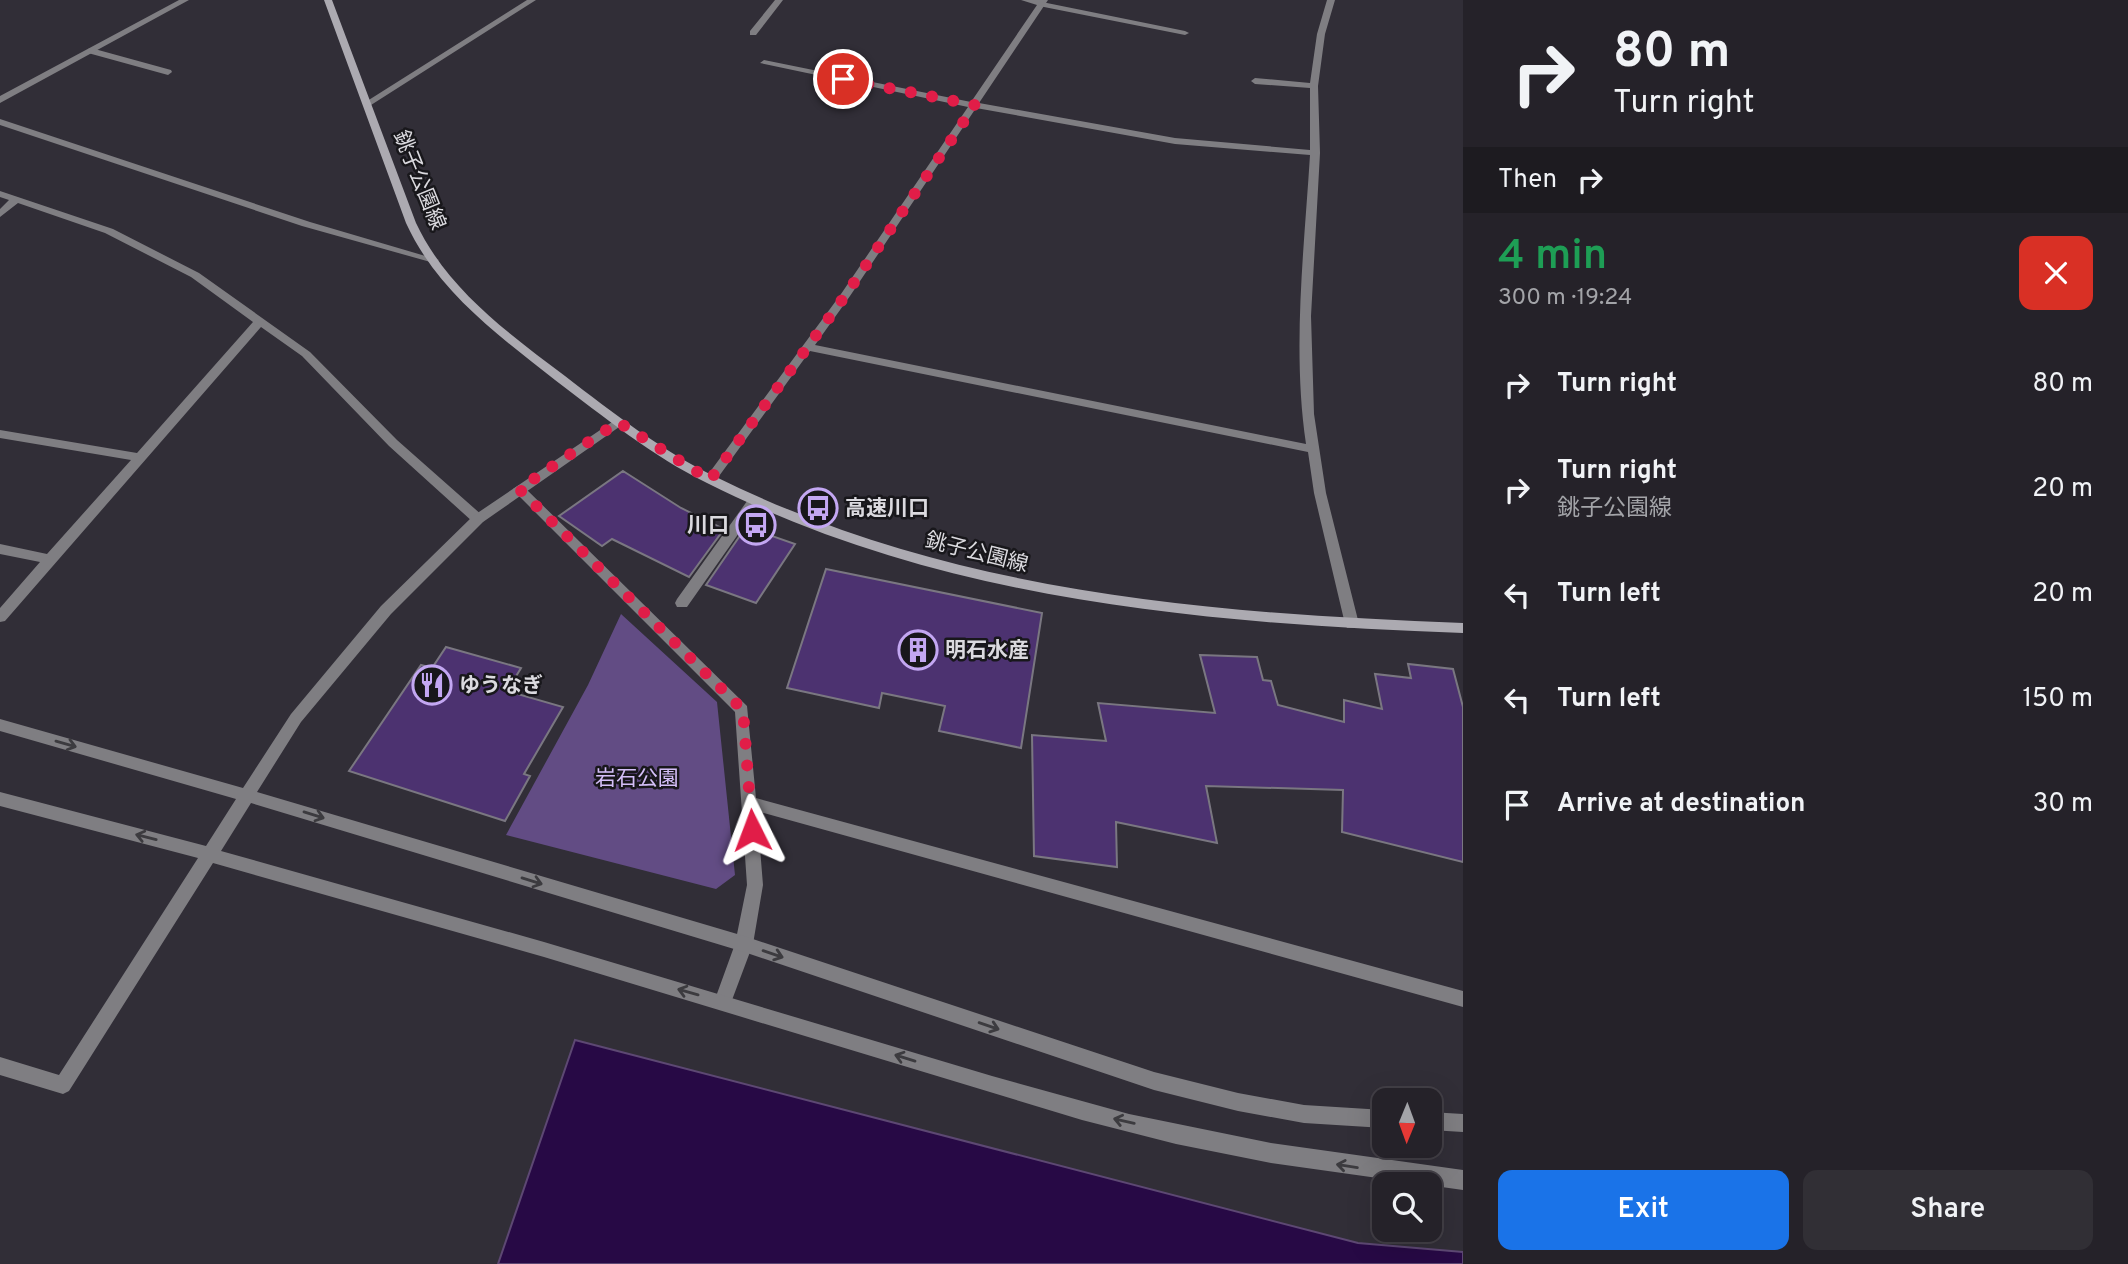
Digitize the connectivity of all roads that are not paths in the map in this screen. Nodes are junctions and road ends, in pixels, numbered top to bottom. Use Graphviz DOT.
graph roads {
  1 [pos="185,0"];
  2 [pos="328,0"];
  3 [pos="532,0"];
  4 [pos="779,0"];
  5 [pos="1025,0"];
  6 [pos="1331,0"];
  7 [pos="1043,2"];
  8 [pos="754,33"];
  9 [pos="1185,33"];
  10 [pos="91,51"];
  11 [pos="764,63"];
  12 [pos="168,72"];
  13 [pos="1255,81"];
  14 [pos="1314,86"];
  15 [pos="0,100"];
  16 [pos="368,103"];
  17 [pos="975,105"];
  18 [pos="0,122"];
  19 [pos="1315,153"];
  20 [pos="0,194"];
  21 [pos="17,199"];
  22 [pos="0,214"];
  23 [pos="434,260"];
  24 [pos="260,321"];
  25 [pos="807,347"];
  26 [pos="618,422"];
  27 [pos="0,434"];
  28 [pos="1313,449"];
  29 [pos="140,458"];
  30 [pos="710,480"];
  31 [pos="519,489"];
  32 [pos="755,500"];
  33 [pos="478,519"];
  34 [pos="0,549"];
  35 [pos="52,560"];
  36 [pos="682,603"];
  37 [pos="0,617"];
  38 [pos="1352,624"];
  39 [pos="1463,628"];
  40 [pos="0,725"];
  41 [pos="249,796"];
  42 [pos="0,799"];
  43 [pos="751,803"];
  44 [pos="212,853"];
  45 [pos="744,944"];
  46 [pos="1463,999"];
  47 [pos="723,1002"];
  48 [pos="0,1066"];
  49 [pos="1372,1118"];
  50 [pos="1442,1122"];
  51 [pos="1463,1123"];
  52 [pos="1463,1180"];
  1 -- 10 [label="street"];
  2 -- 16 [label="main road, 銚子公園線"];
  3 -- 16 [label="street"];
  4 -- 8 [label="street"];
  5 -- 7 [label="street"];
  6 -- 14 [label="street"];
  7 -- 9 [label="street"];
  7 -- 17 [label="street"];
  10 -- 12 [label="street"];
  10 -- 15 [label="street"];
  11 -- 17 [label="street"];
  13 -- 14 [label="street"];
  14 -- 19 [label="street"];
  16 -- 23 [label="main road, 銚子公園線"];
  17 -- 19 [label="street"];
  17 -- 25 [label="street"];
  18 -- 23 [label="street"];
  19 -- 28 [label="street"];
  20 -- 21 [label="street"];
  21 -- 22 [label="street"];
  21 -- 24 [label="street"];
  23 -- 26 [label="main road, 銚子公園線"];
  24 -- 29 [label="street"];
  24 -- 33 [label="street"];
  25 -- 28 [label="street"];
  25 -- 30 [label="street"];
  26 -- 30 [label="main road, 銚子公園線"];
  26 -- 31 [label="street"];
  27 -- 29 [label="street"];
  28 -- 38 [label="street"];
  29 -- 35 [label="street"];
  30 -- 32 [label="main road, 銚子公園線"];
  31 -- 33 [label="street"];
  31 -- 43 [label="street"];
  32 -- 36 [label="street"];
  32 -- 38 [label="main road, 銚子公園線"];
  33 -- 41 [label="street"];
  34 -- 35 [label="street"];
  35 -- 37 [label="street"];
  38 -- 39 [label="main road, 銚子公園線"];
  40 -- 41 [label="street, one-way"];
  41 -- 44 [label="street"];
  41 -- 45 [label="street, one-way"];
  44 -- 42 [label="street, one-way"];
  43 -- 45 [label="street"];
  43 -- 46 [label="street"];
  47 -- 44 [label="street, one-way"];
  44 -- 48 [label="street"];
  45 -- 47 [label="street"];
  45 -- 49 [label="street, one-way"];
  52 -- 47 [label="street, one-way"];
  50 -- 51 [label="street"];
}
